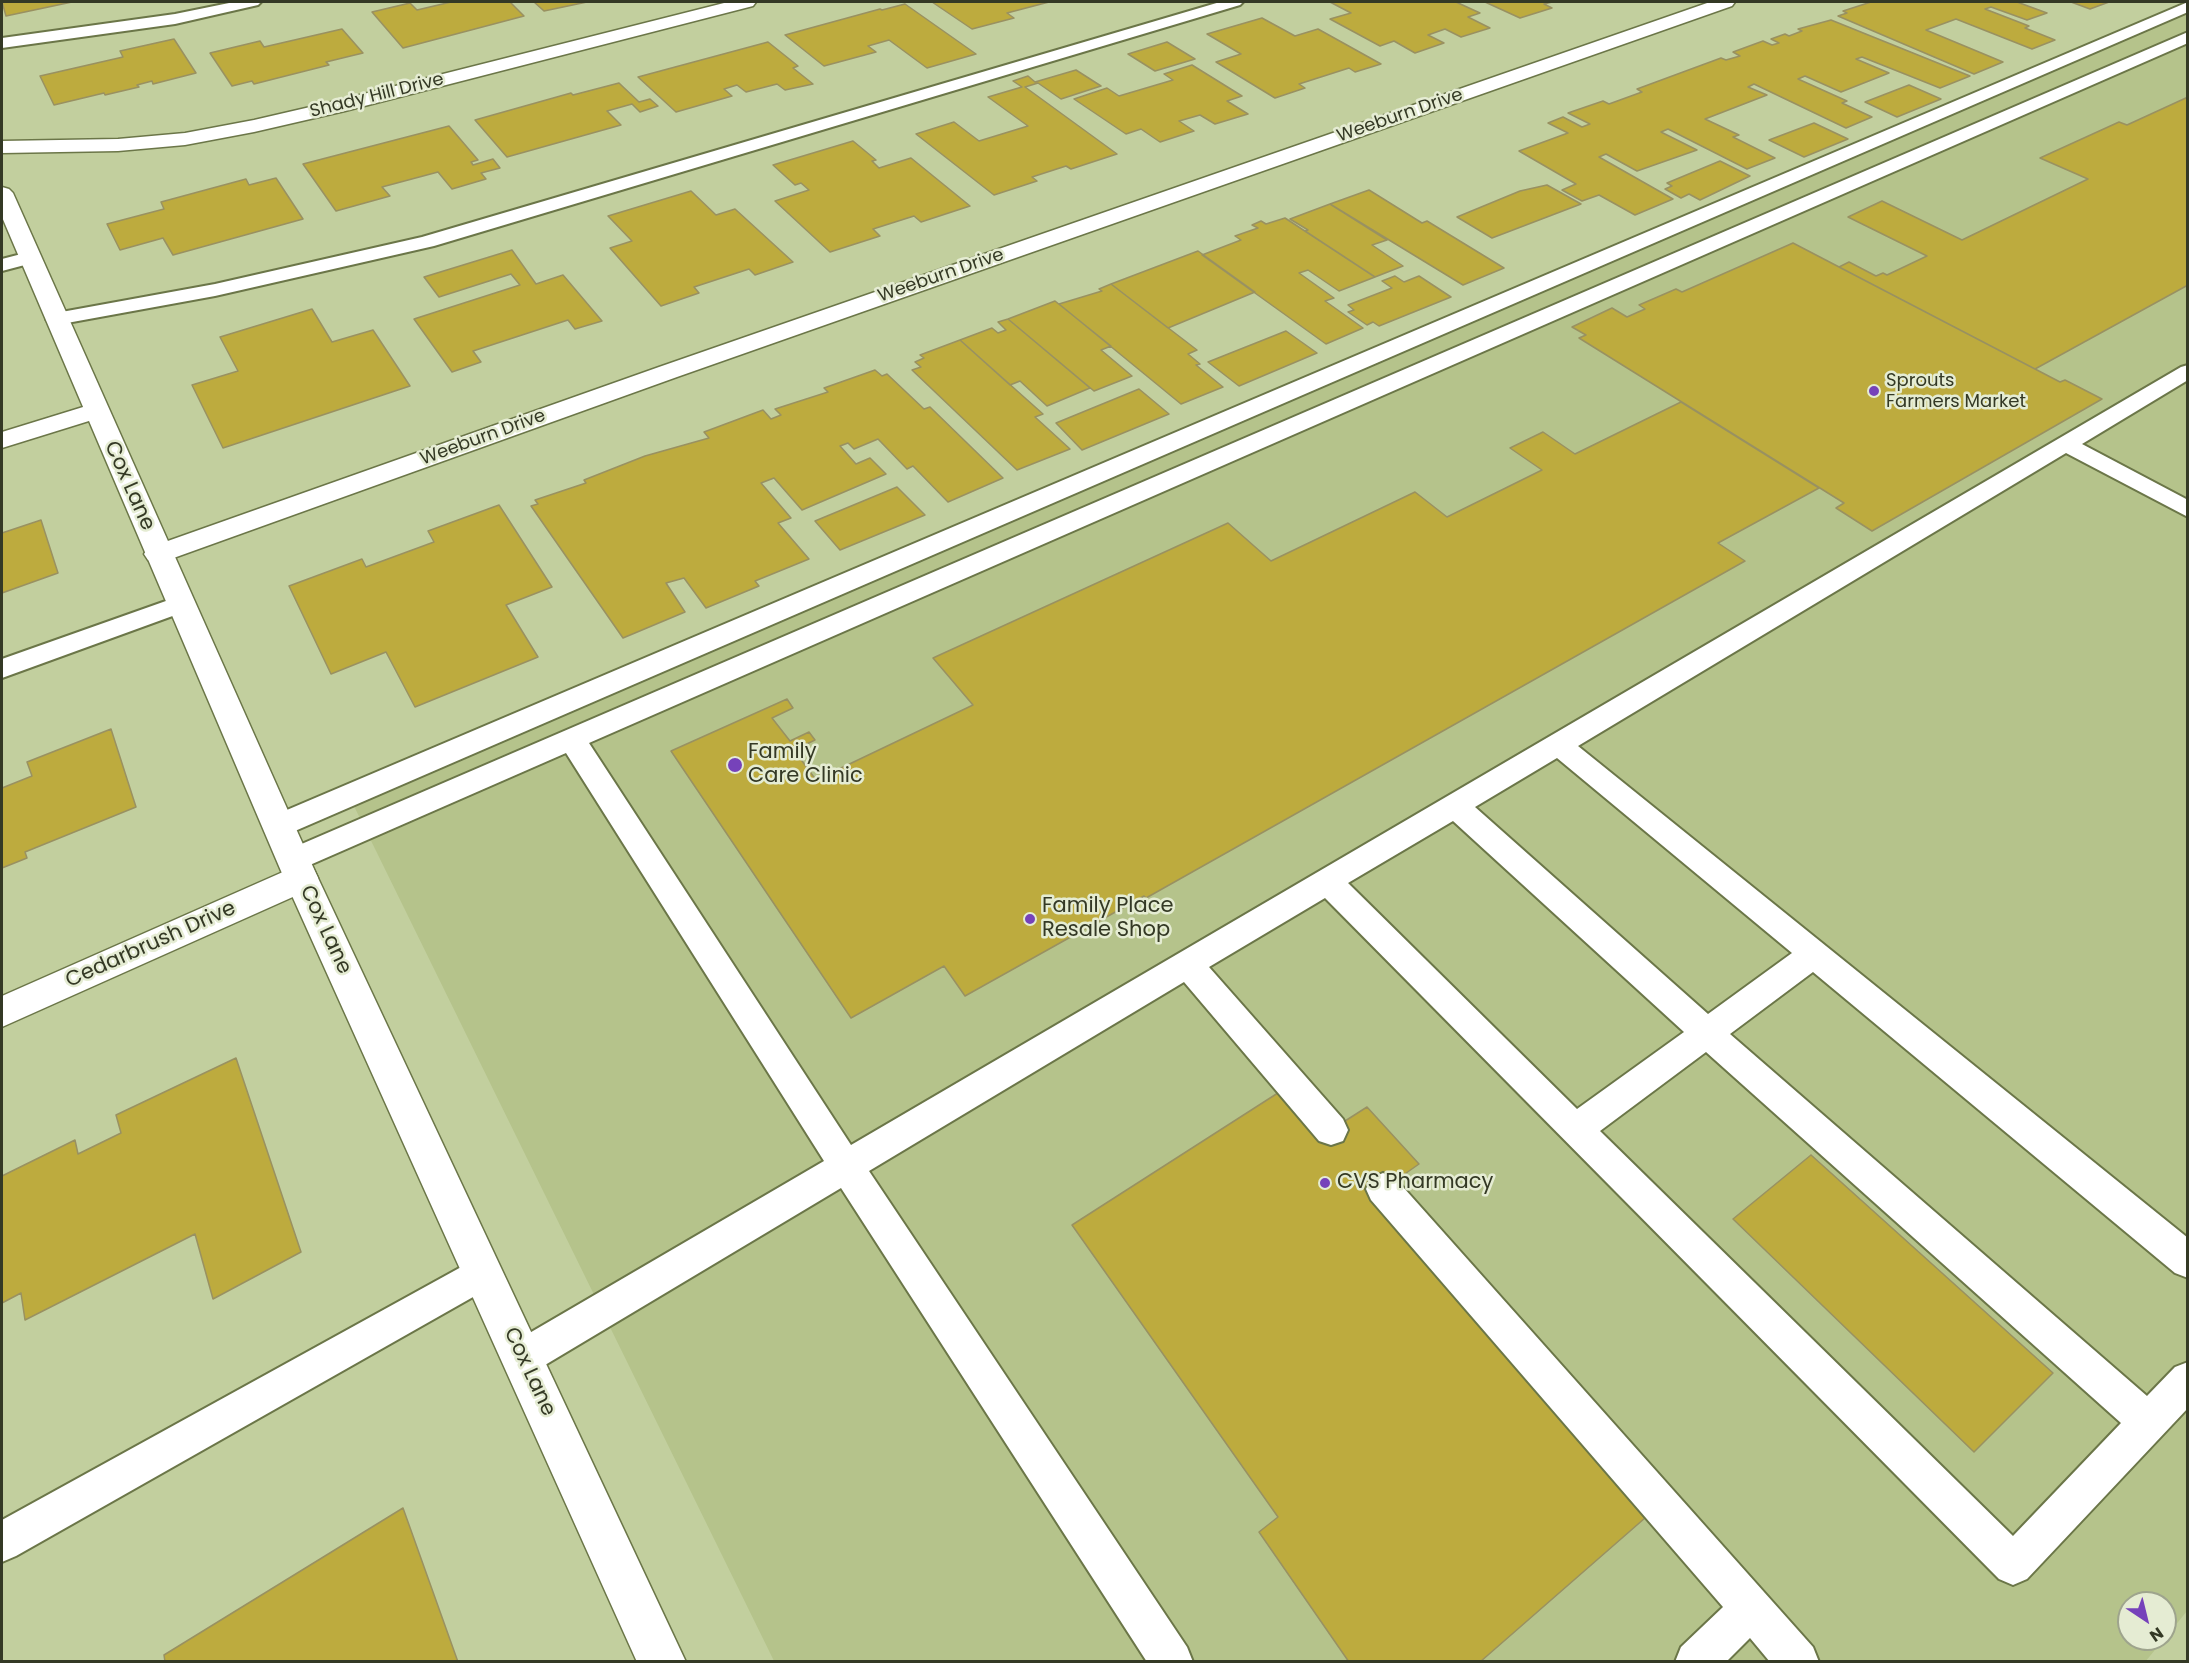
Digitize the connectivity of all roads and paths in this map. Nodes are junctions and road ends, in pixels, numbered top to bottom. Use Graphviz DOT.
graph roads {
  1 [pos="254,2"];
  2 [pos="747,2"];
  3 [pos="1235,2"];
  4 [pos="1726,2"];
  5 [pos="2187,6"];
  6 [pos="2187,37"];
  7 [pos="2,43"];
  8 [pos="2,147"];
  9 [pos="2,194"];
  10 [pos="15,261"];
  11 [pos="56,319"];
  12 [pos="2187,371"];
  13 [pos="96,411"];
  14 [pos="2,440"];
  15 [pos="2065,444"];
  16 [pos="2187,510"];
  17 [pos="158,554"];
  18 [pos="180,604"];
  19 [pos="2,669"];
  20 [pos="572,738"];
  21 [pos="1558,744"];
  22 [pos="1455,806"];
  23 [pos="278,826"];
  24 [pos="297,869"];
  25 [pos="1327,881"];
  26 [pos="1814,954"];
  27 [pos="1187,964"];
  28 [pos="2,1012"];
  29 [pos="1707,1033"];
  30 [pos="1576,1129"];
  31 [pos="1331,1130"];
  32 [pos="846,1166"];
  33 [pos="1383,1189"];
  34 [pos="2187,1261"];
  35 [pos="483,1272"];
  36 [pos="522,1358"];
  37 [pos="2187,1380"];
  38 [pos="2148,1422"];
  39 [pos="2,1542"];
  40 [pos="1750,1609"];
  41 [pos="662,1662"];
  42 [pos="1172,1662"];
  43 [pos="1696,1662"];
  44 [pos="1798,1662"];
  1 -- 7 [label="lane"];
  2 -- 8 [label="street, Shady Hill Drive"];
  3 -- 11 [label="lane"];
  4 -- 17 [label="street, Weeburn Drive"];
  5 -- 23 [label="lane"];
  6 -- 20 [label="lane"];
  9 -- 10 [label="street, Cox Lane"];
  10 -- 11 [label="street, Cox Lane"];
  11 -- 13 [label="street, Cox Lane"];
  12 -- 15 [label="lane"];
  13 -- 14 [label="street"];
  13 -- 17 [label="street, Cox Lane"];
  15 -- 16 [label="lane"];
  15 -- 21 [label="lane"];
  17 -- 18 [label="street, Cox Lane"];
  18 -- 19 [label="lane"];
  18 -- 23 [label="street, Cox Lane"];
  20 -- 24 [label="lane"];
  20 -- 32 [label="lane"];
  21 -- 22 [label="lane"];
  21 -- 26 [label="lane"];
  22 -- 25 [label="lane"];
  22 -- 29 [label="lane"];
  23 -- 24 [label="street, Cox Lane"];
  24 -- 28 [label="street, Cedarbrush Drive"];
  24 -- 35 [label="street, Cox Lane"];
  25 -- 27 [label="lane"];
  25 -- 30 [label="lane"];
  26 -- 29 [label="lane"];
  26 -- 34 [label="lane"];
  27 -- 31 [label="lane"];
  27 -- 32 [label="lane"];
  29 -- 30 [label="lane"];
  29 -- 38 [label="lane"];
  30 -- 38 [label="lane"];
  32 -- 36 [label="lane"];
  32 -- 42 [label="lane"];
  33 -- 40 [label="lane"];
  35 -- 36 [label="street, Cox Lane"];
  35 -- 39 [label="lane"];
  36 -- 41 [label="street, Cox Lane"];
  37 -- 38 [label="lane"];
  40 -- 43 [label="lane"];
  40 -- 44 [label="lane"];
}
